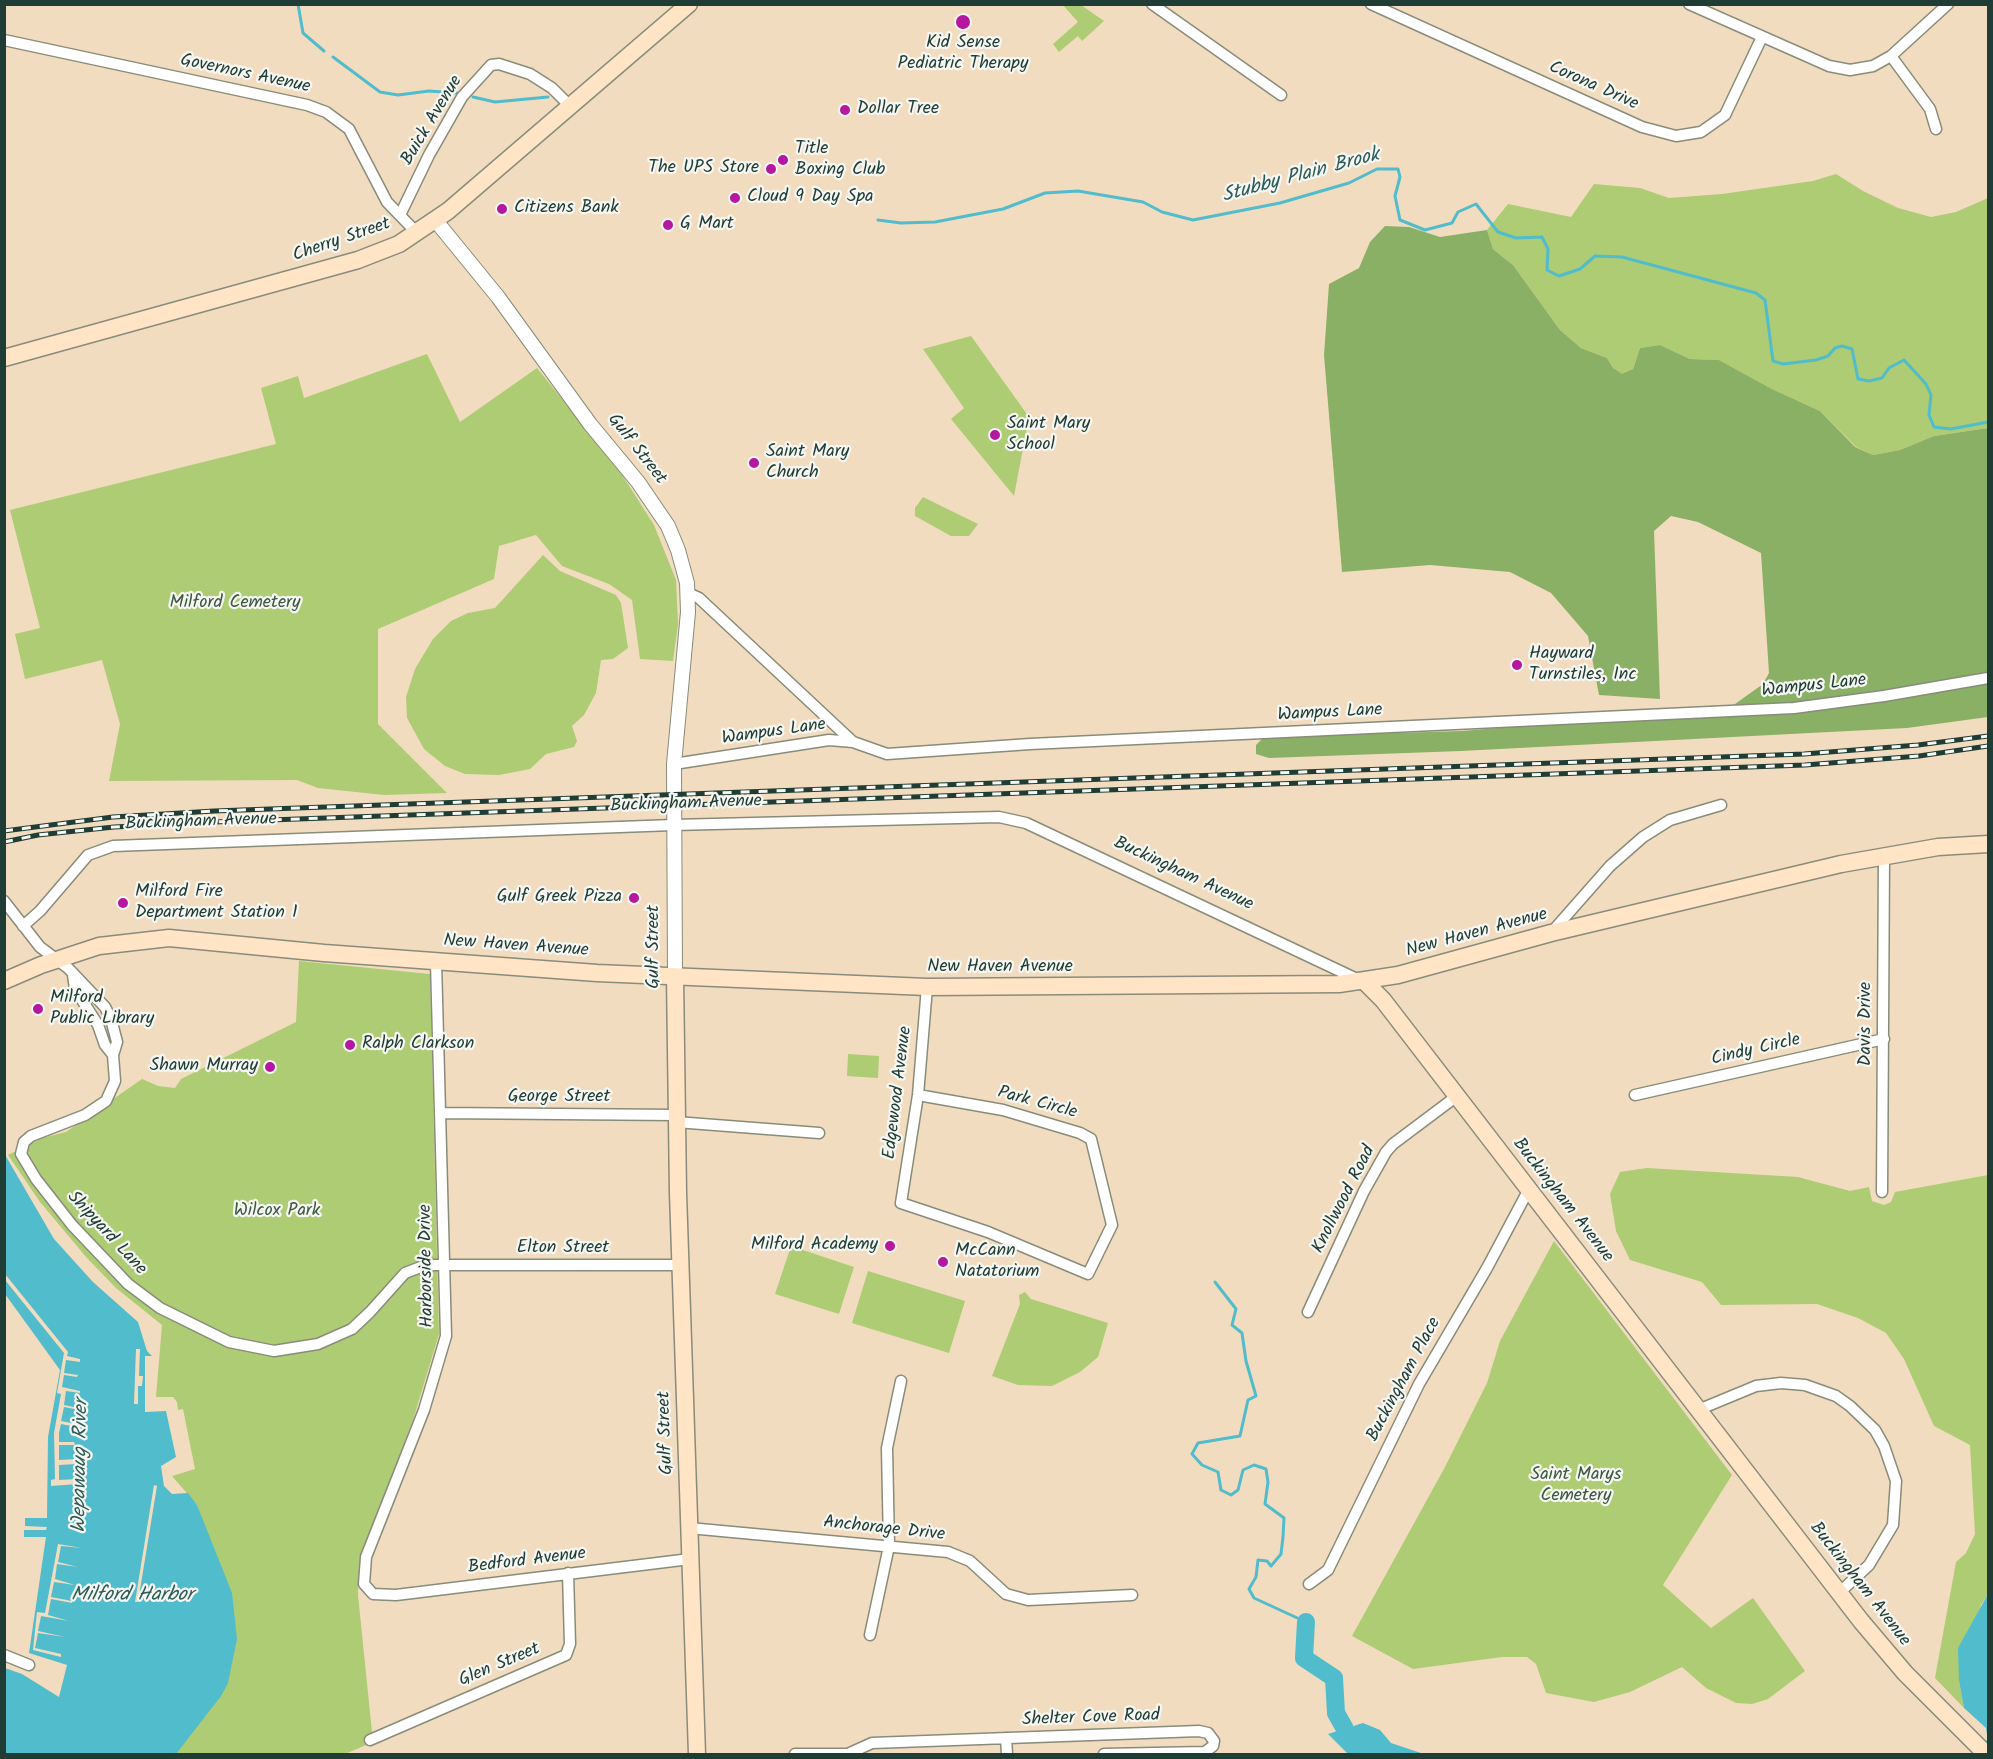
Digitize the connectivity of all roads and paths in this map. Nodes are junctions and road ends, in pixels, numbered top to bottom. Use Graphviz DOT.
graph roads {
  1 [pos="689,4"];
  2 [pos="1152,4"];
  3 [pos="1689,4"];
  4 [pos="1948,4"];
  5 [pos="1375,5"];
  6 [pos="1762,38"];
  7 [pos="4,40"];
  8 [pos="1891,56"];
  9 [pos="1281,95"];
  10 [pos="570,106"];
  11 [pos="1936,129"];
  12 [pos="400,215"];
  13 [pos="436,221"];
  14 [pos="417,233"];
  15 [pos="4,358"];
  16 [pos="688,593"];
  17 [pos="1989,678"];
  18 [pos="853,742"];
  19 [pos="674,764"];
  20 [pos="1721,805"];
  21 [pos="673,825"];
  22 [pos="1989,844"];
  23 [pos="1884,855"];
  24 [pos="4,901"];
  25 [pos="23,926"];
  26 [pos="1551,933"];
  27 [pos="57,959"];
  28 [pos="436,962"];
  29 [pos="675,976"];
  30 [pos="4,981"];
  31 [pos="1365,982"];
  32 [pos="927,987"];
  33 [pos="1884,1040"];
  34 [pos="918,1095"];
  35 [pos="1635,1095"];
  36 [pos="1457,1096"];
  37 [pos="441,1113"];
  38 [pos="676,1118"];
  39 [pos="819,1133"];
  40 [pos="1528,1189"];
  41 [pos="1882,1192"];
  42 [pos="901,1203"];
  43 [pos="445,1264"];
  44 [pos="682,1265"];
  45 [pos="1308,1312"];
  46 [pos="901,1381"];
  47 [pos="1698,1410"];
  48 [pos="689,1528"];
  49 [pos="889,1546"];
  50 [pos="690,1558"];
  51 [pos="568,1573"];
  52 [pos="1309,1584"];
  53 [pos="369,1590"];
  54 [pos="1839,1593"];
  55 [pos="1132,1595"];
  56 [pos="870,1635"];
  57 [pos="4,1655"];
  58 [pos="29,1665"];
  59 [pos="1006,1738"];
  60 [pos="370,1740"];
  61 [pos="1980,1749"];
  62 [pos="852,1754"];
  63 [pos="698,1755"];
  64 [pos="795,1755"];
  65 [pos="1007,1755"];
  66 [pos="1104,1755"];
  1 -- 10 [label="main road, Cherry Street"];
  2 -- 9 [label="street"];
  3 -- 6 [label="street"];
  4 -- 8 [label="street"];
  5 -- 6 [label="street, Corona Drive"];
  6 -- 8 [label="street"];
  7 -- 12 [label="street, Governors Avenue"];
  8 -- 11 [label="street"];
  10 -- 12 [label="street, Buick Avenue"];
  10 -- 13 [label="main road, Cherry Street"];
  12 -- 14 [label="street, Governors Avenue"];
  13 -- 14 [label="main road, Cherry Street"];
  13 -- 16 [label="street, Gulf Street"];
  14 -- 15 [label="main road, Cherry Street"];
  16 -- 18 [label="street"];
  16 -- 19 [label="street, Gulf Street"];
  17 -- 18 [label="street, Wampus Lane"];
  18 -- 19 [label="street, Wampus Lane"];
  19 -- 21 [label="street, Gulf Street"];
  20 -- 26 [label="street"];
  21 -- 25 [label="street, Buckingham Avenue"];
  21 -- 29 [label="street, Gulf Street"];
  21 -- 31 [label="street, Buckingham Avenue"];
  22 -- 23 [label="main road, New Haven Avenue"];
  23 -- 26 [label="main road, New Haven Avenue"];
  23 -- 33 [label="street, Davis Drive"];
  24 -- 25 [label="street, Shipyard Lane"];
  25 -- 27 [label="street, Shipyard Lane"];
  26 -- 31 [label="main road, New Haven Avenue"];
  27 -- 28 [label="main road, New Haven Avenue"];
  27 -- 30 [label="main road, New Haven Avenue"];
  27 -- 43 [label="street, Shipyard Lane"];
  28 -- 29 [label="main road, New Haven Avenue"];
  28 -- 37 [label="street, Harborside Drive"];
  29 -- 32 [label="main road, New Haven Avenue"];
  29 -- 38 [label="main road, Gulf Street"];
  31 -- 32 [label="main road, New Haven Avenue"];
  31 -- 36 [label="main road, Buckingham Avenue"];
  32 -- 34 [label="street, Edgewood Avenue"];
  33 -- 35 [label="street, Cindy Circle"];
  33 -- 41 [label="street, Davis Drive"];
  34 -- 42 [label="street, Edgewood Avenue"];
  34 -- 42 [label="street, Park Circle"];
  36 -- 40 [label="main road, Buckingham Avenue"];
  36 -- 45 [label="street, Knollwood Road"];
  37 -- 38 [label="street, George Street"];
  37 -- 43 [label="street, Harborside Drive"];
  38 -- 39 [label="street, George Street"];
  38 -- 44 [label="main road, Gulf Street"];
  40 -- 47 [label="main road, Buckingham Avenue"];
  40 -- 52 [label="street, Buckingham Place"];
  43 -- 44 [label="street, Elton Street"];
  43 -- 53 [label="street, Harborside Drive"];
  44 -- 48 [label="main road, Gulf Street"];
  46 -- 49 [label="street"];
  47 -- 54 [label="main road, Buckingham Avenue"];
  47 -- 54 [label="street"];
  48 -- 49 [label="street, Anchorage Drive"];
  48 -- 50 [label="main road, Gulf Street"];
  49 -- 55 [label="street, Anchorage Drive"];
  49 -- 56 [label="street"];
  50 -- 51 [label="street, Bedford Avenue"];
  50 -- 63 [label="main road, Gulf Street"];
  51 -- 53 [label="street, Bedford Avenue"];
  51 -- 60 [label="street, Glen Street"];
  54 -- 61 [label="main road, Buckingham Avenue"];
  57 -- 58 [label="street"];
  59 -- 62 [label="street, Shelter Cove Road"];
  59 -- 65 [label="street"];
  59 -- 66 [label="street, Shelter Cove Road"];
  62 -- 64 [label="street, Shelter Cove Road"];
}
